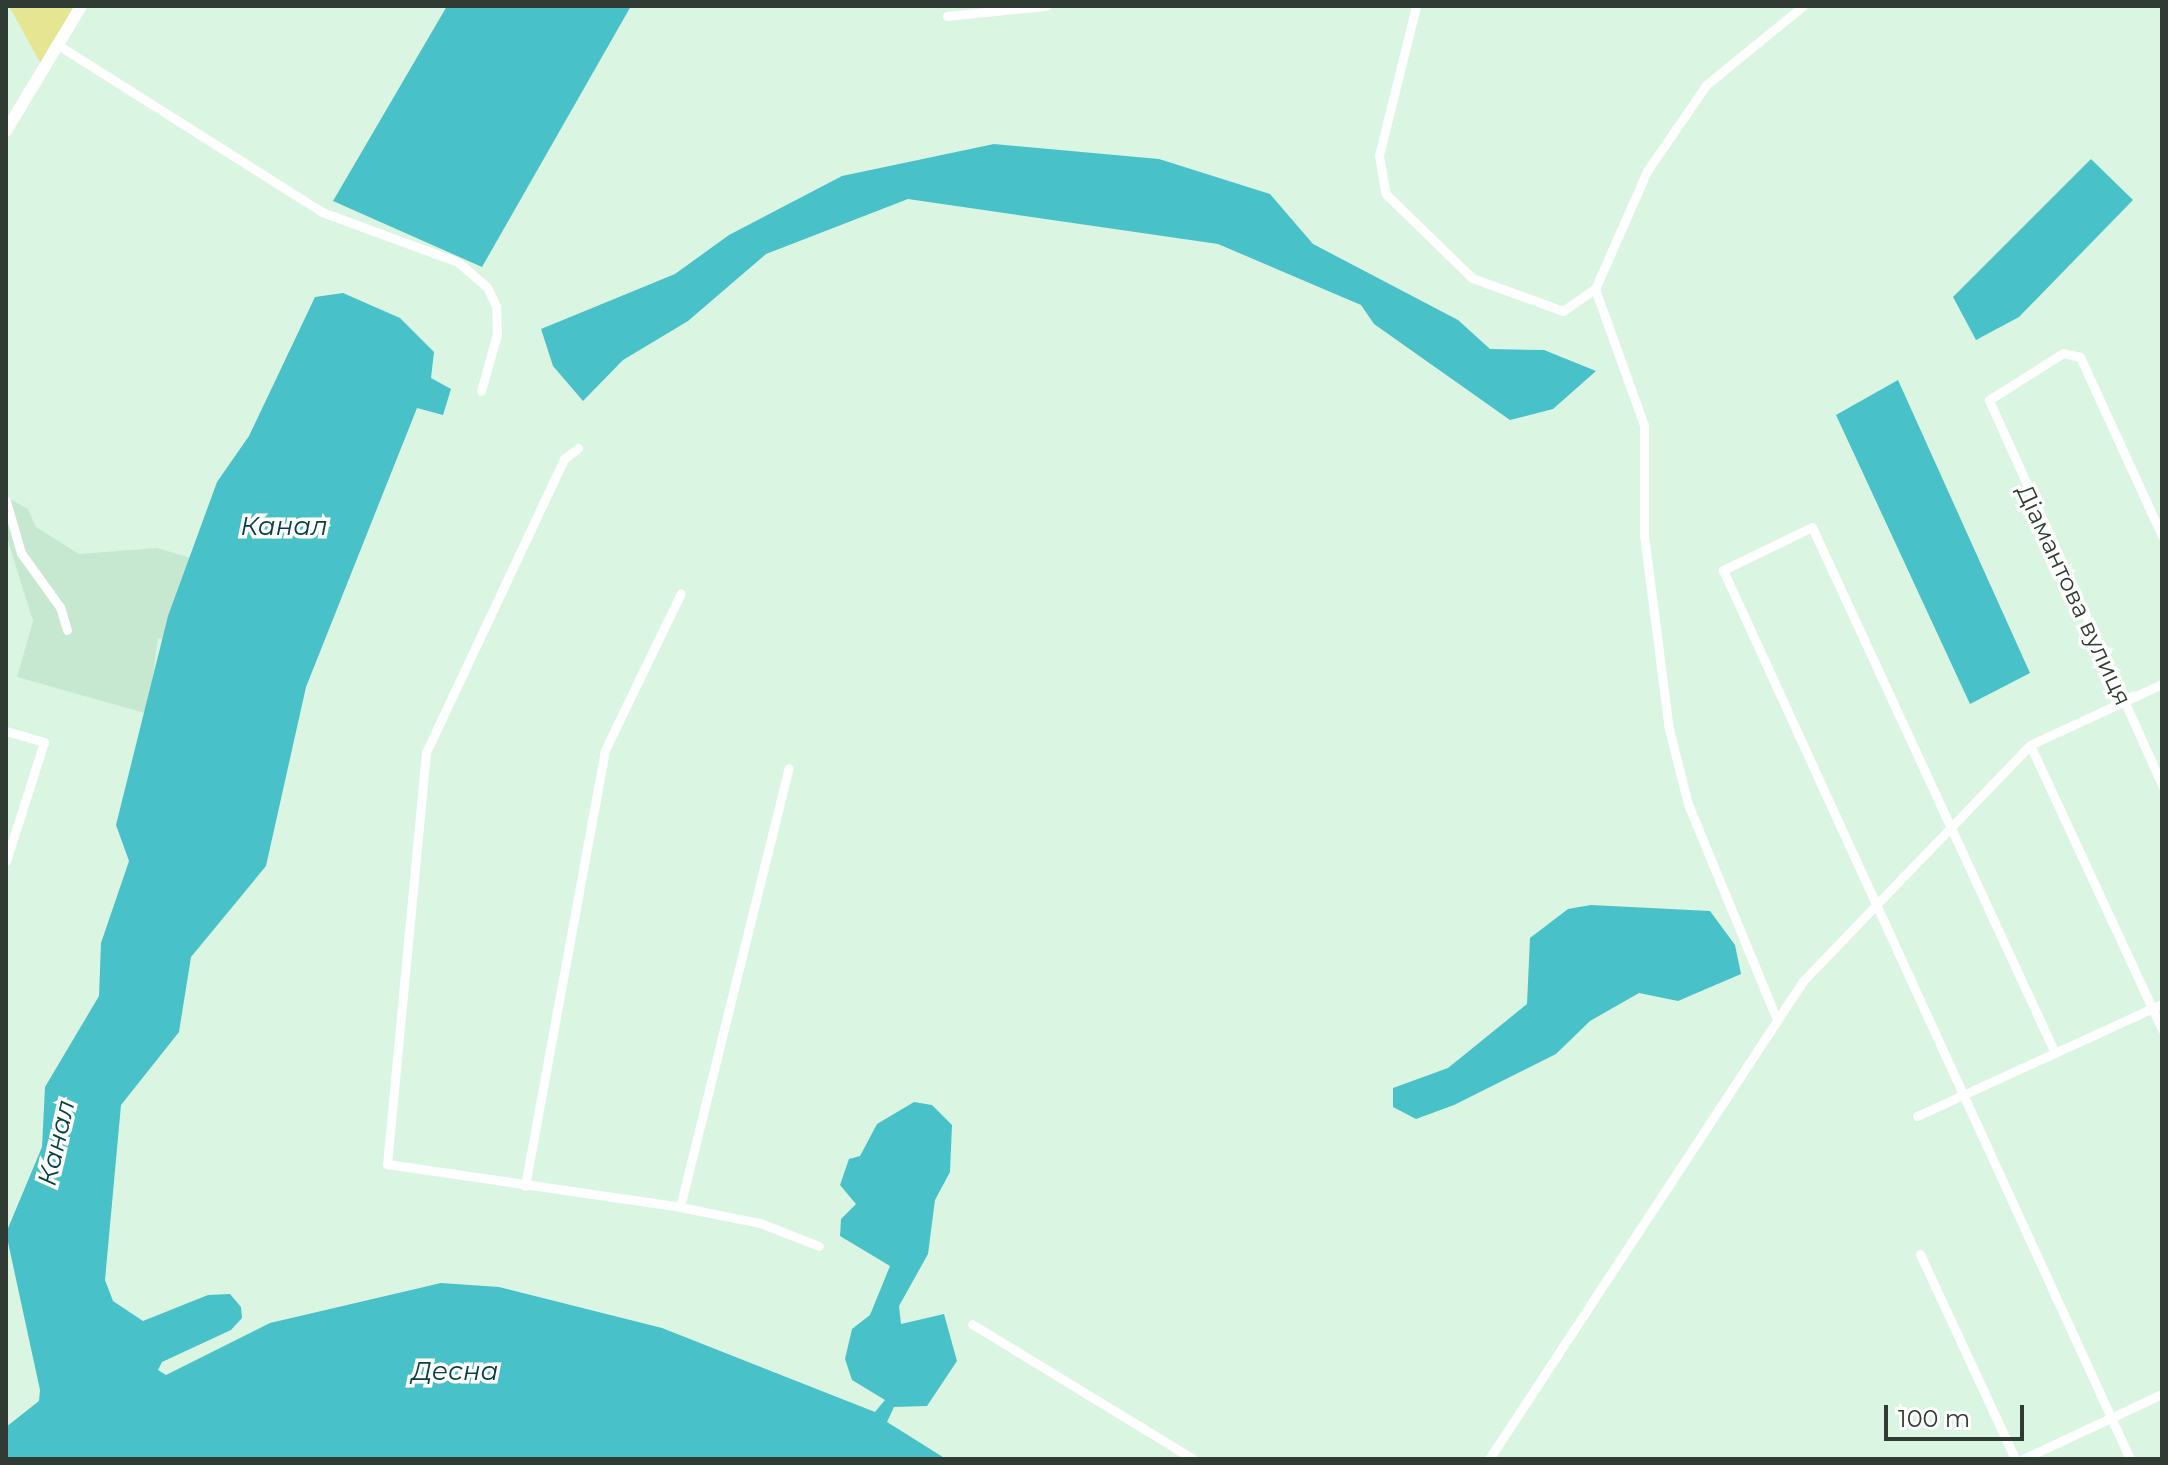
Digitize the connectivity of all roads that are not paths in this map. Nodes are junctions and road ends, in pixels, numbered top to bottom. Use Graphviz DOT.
graph roads {
  1 [pos="81,6"];
  2 [pos="1046,6"];
  3 [pos="1416,6"];
  4 [pos="1803,6"];
  5 [pos="947,16"];
  6 [pos="58,45"];
  7 [pos="6,131"];
  8 [pos="1595,289"];
  9 [pos="481,391"];
  10 [pos="578,448"];
  11 [pos="6,501"];
  12 [pos="2162,536"];
  13 [pos="681,593"];
  14 [pos="67,630"];
  15 [pos="2162,684"];
  16 [pos="2123,701"];
  17 [pos="6,731"];
  18 [pos="2030,745"];
  19 [pos="789,768"];
  20 [pos="2162,785"];
  21 [pos="1950,828"];
  22 [pos="6,861"];
  23 [pos="1877,906"];
  24 [pos="2157,1006"];
  25 [pos="1775,1015"];
  26 [pos="2162,1029"];
  27 [pos="2055,1053"];
  28 [pos="1964,1094"];
  29 [pos="1917,1116"];
  30 [pos="525,1186"];
  31 [pos="680,1207"];
  32 [pos="819,1246"];
  33 [pos="1920,1254"];
  34 [pos="972,1324"];
  35 [pos="2162,1394"];
  36 [pos="2112,1418"];
  37 [pos="1193,1459"];
  38 [pos="1489,1459"];
  39 [pos="2015,1459"];
  40 [pos="2023,1459"];
  41 [pos="2130,1459"];
  1 -- 6 [label="street"];
  2 -- 5 [label="street"];
  3 -- 8 [label="street"];
  4 -- 8 [label="street"];
  6 -- 7 [label="street"];
  6 -- 9 [label="street"];
  8 -- 25 [label="street"];
  10 -- 30 [label="street"];
  11 -- 14 [label="street"];
  12 -- 16 [label="street, Діамантова вулиця"];
  13 -- 30 [label="street"];
  15 -- 16 [label="street"];
  16 -- 18 [label="street"];
  16 -- 20 [label="street, Діамантова вулиця"];
  17 -- 22 [label="street"];
  18 -- 21 [label="street"];
  18 -- 24 [label="street"];
  19 -- 31 [label="street"];
  21 -- 23 [label="street"];
  21 -- 23 [label="street"];
  21 -- 27 [label="street"];
  23 -- 25 [label="street"];
  23 -- 28 [label="street"];
  24 -- 26 [label="street"];
  24 -- 27 [label="street"];
  25 -- 38 [label="street"];
  27 -- 28 [label="street"];
  28 -- 29 [label="street"];
  28 -- 36 [label="street"];
  30 -- 31 [label="street"];
  31 -- 32 [label="street"];
  33 -- 39 [label="street"];
  34 -- 37 [label="street"];
  35 -- 36 [label="street"];
  36 -- 40 [label="street"];
  36 -- 41 [label="street"];
}
